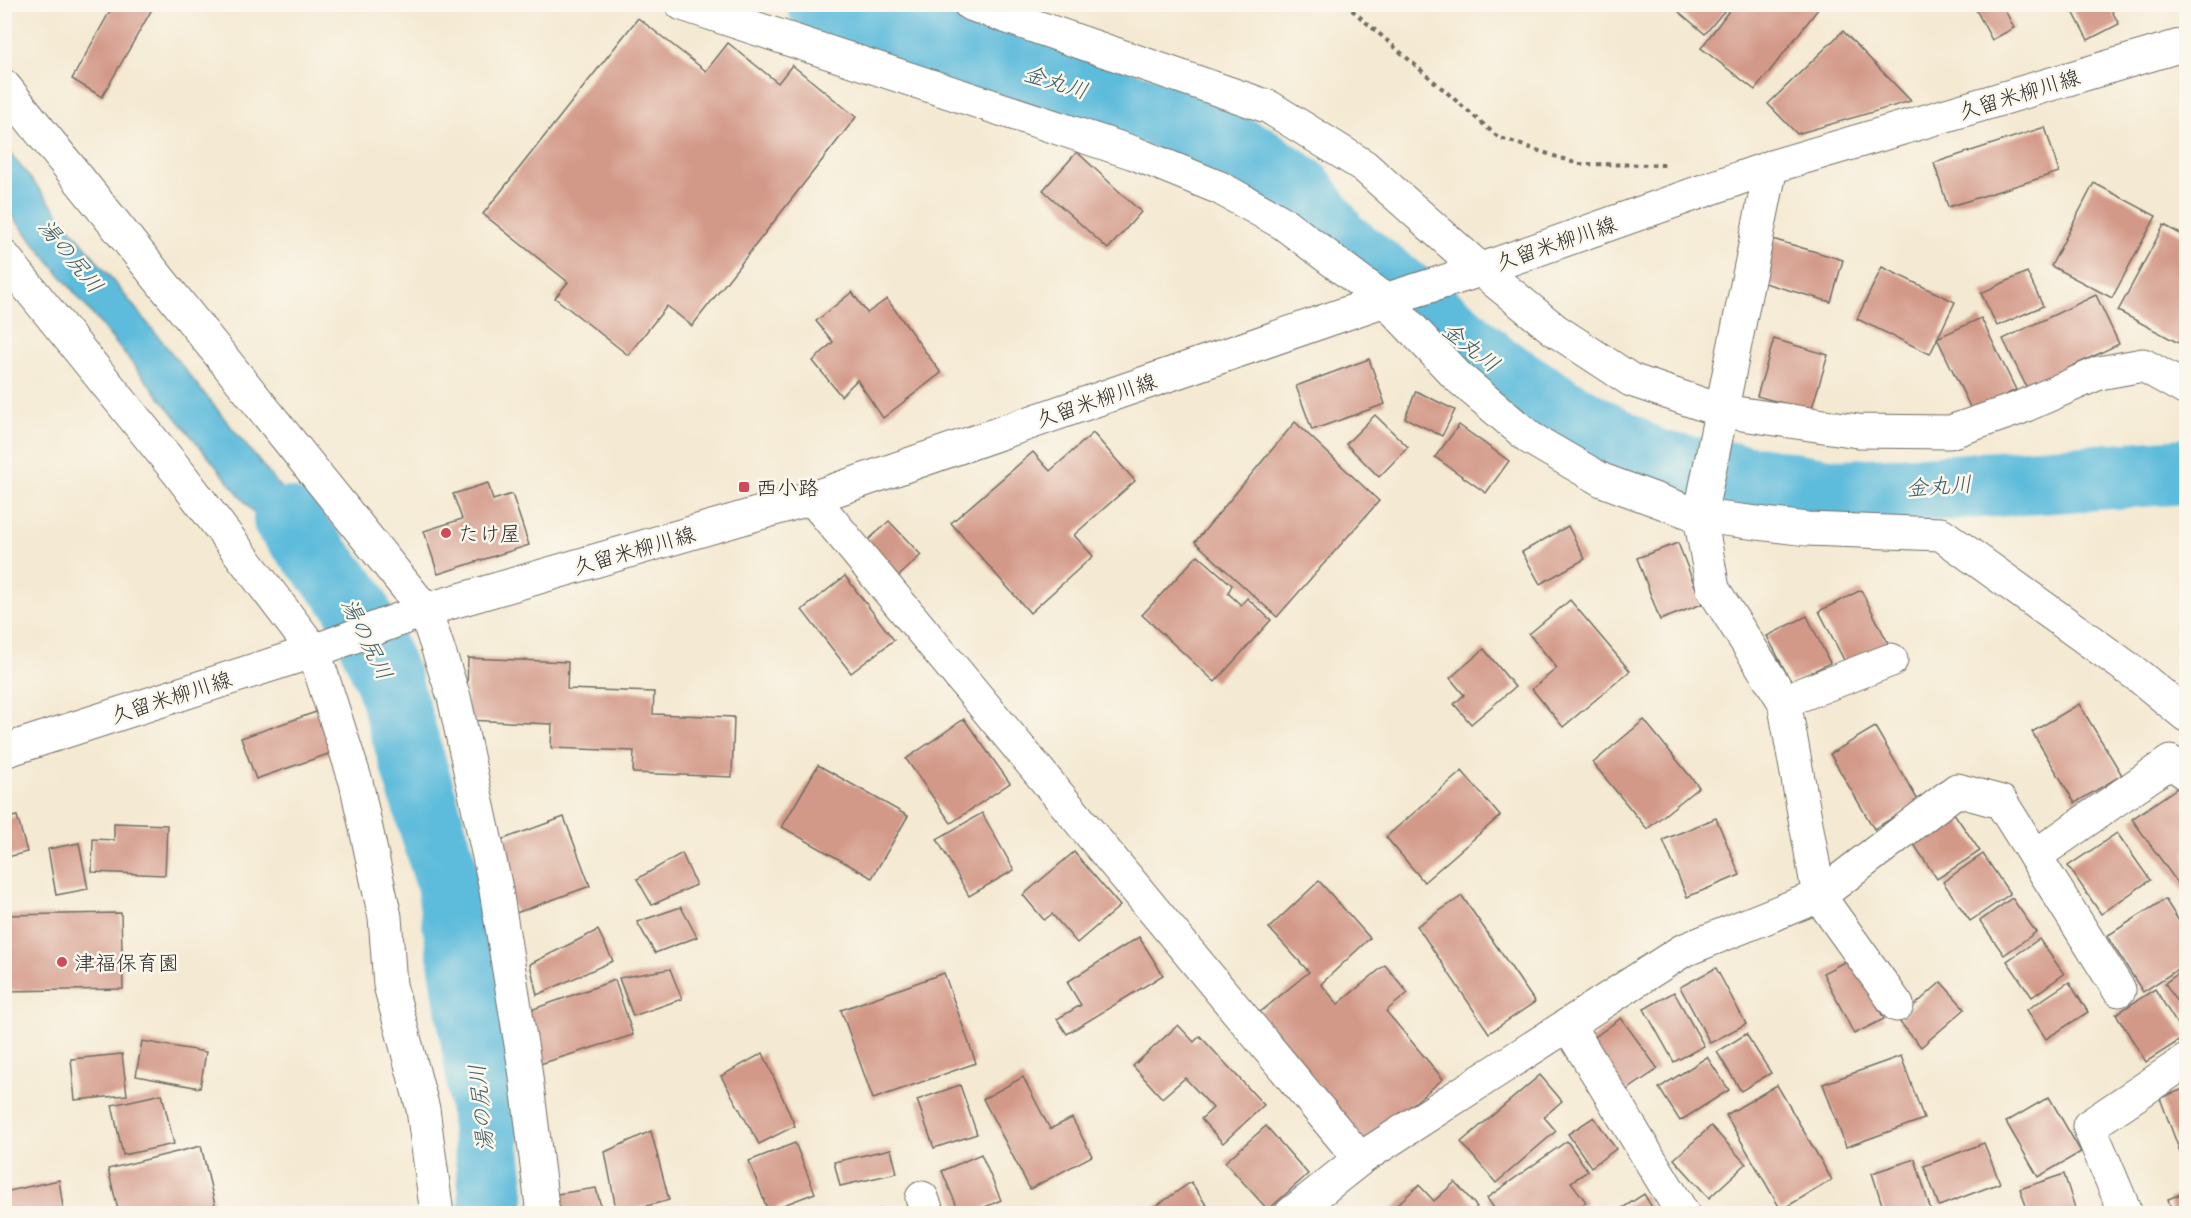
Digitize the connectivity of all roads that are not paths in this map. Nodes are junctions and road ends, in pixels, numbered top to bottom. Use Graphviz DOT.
graph roads {
  1 [pos="682,4"];
  2 [pos="970,4"];
  3 [pos="2187,44"];
  4 [pos="4,86"];
  5 [pos="1771,167"];
  6 [pos="4,257"];
  7 [pos="1484,268"];
  8 [pos="1385,300"];
  9 [pos="2187,389"];
  10 [pos="1722,411"];
  11 [pos="812,498"];
  12 [pos="1700,516"];
  13 [pos="421,612"];
  14 [pos="314,651"];
  15 [pos="1891,660"];
  16 [pos="1784,701"];
  17 [pos="2187,715"];
  18 [pos="4,751"];
  19 [pos="2187,773"];
  20 [pos="2035,856"];
  21 [pos="1819,896"];
  22 [pos="2120,990"];
  23 [pos="1897,1005"];
  24 [pos="1568,1024"];
  25 [pos="2187,1061"];
  26 [pos="1360,1159"];
  27 [pos="437,1214"];
  28 [pos="543,1214"];
  29 [pos="1291,1214"];
  30 [pos="1683,1214"];
  31 [pos="2126,1214"];
  1 -- 8 [label="street"];
  2 -- 7 [label="street"];
  3 -- 5 [label="street, 久留米柳川線"];
  4 -- 13 [label="street"];
  5 -- 7 [label="street, 久留米柳川線"];
  5 -- 10 [label="street"];
  6 -- 14 [label="street"];
  7 -- 8 [label="street, 久留米柳川線"];
  7 -- 10 [label="street"];
  8 -- 11 [label="street, 久留米柳川線"];
  8 -- 12 [label="street"];
  9 -- 10 [label="street"];
  10 -- 12 [label="street"];
  11 -- 13 [label="street, 久留米柳川線"];
  11 -- 26 [label="street"];
  12 -- 16 [label="street"];
  12 -- 17 [label="street"];
  13 -- 14 [label="street, 久留米柳川線"];
  13 -- 28 [label="street"];
  14 -- 18 [label="street, 久留米柳川線"];
  14 -- 27 [label="street"];
  15 -- 16 [label="street"];
  16 -- 21 [label="street"];
  19 -- 20 [label="street"];
  20 -- 21 [label="street"];
  20 -- 22 [label="street"];
  21 -- 23 [label="street"];
  21 -- 24 [label="street"];
  24 -- 26 [label="street"];
  24 -- 30 [label="street"];
  25 -- 31 [label="street"];
  26 -- 29 [label="street"];
}
